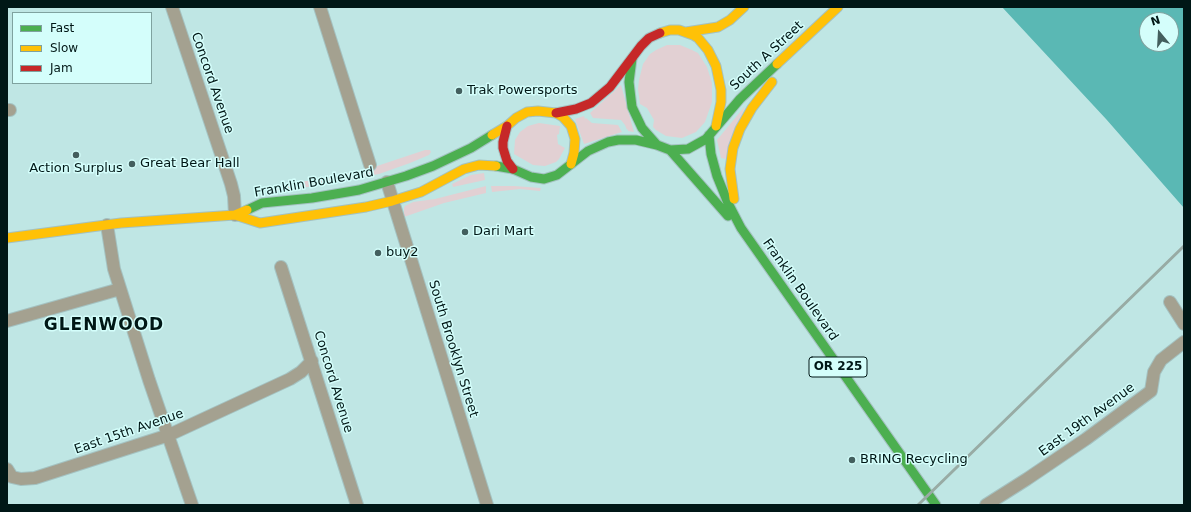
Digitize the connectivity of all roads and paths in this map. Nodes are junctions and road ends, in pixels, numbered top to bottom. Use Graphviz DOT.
graph roads {
  1 [pos="172,7"];
  2 [pos="320,7"];
  3 [pos="744,7"];
  4 [pos="838,7"];
  5 [pos="686,32"];
  6 [pos="810,34"];
  7 [pos="632,58"];
  8 [pos="556,113"];
  9 [pos="507,126"];
  10 [pos="716,126"];
  11 [pos="709,135"];
  12 [pos="657,145"];
  13 [pos="670,150"];
  14 [pos="571,164"];
  15 [pos="370,165"];
  16 [pos="513,169"];
  17 [pos="387,182"];
  18 [pos="392,201"];
  19 [pos="234,215"];
  20 [pos="107,225"];
  21 [pos="741,228"];
  22 [pos="7,238"];
  23 [pos="282,267"];
  24 [pos="120,289"];
  25 [pos="1170,302"];
  26 [pos="7,321"];
  27 [pos="1184,324"];
  28 [pos="1184,342"];
  29 [pos="312,361"];
  30 [pos="169,435"];
  31 [pos="10,473"];
  32 [pos="192,505"];
  33 [pos="357,505"];
  34 [pos="487,505"];
  35 [pos="936,505"];
  36 [pos="986,505"];
  1 -- 19 [label="street, Concord Avenue"];
  2 -- 15 [label="street"];
  3 -- 5 [label="main road"];
  4 -- 6 [label="main road, South A Street"];
  5 -- 7 [label="main road, Franklin Boulevard"];
  5 -- 10 [label="main road, Franklin Boulevard"];
  6 -- 10 [label="main road, South A Street"];
  6 -- 21 [label="main road, OR 225"];
  7 -- 8 [label="main road, Franklin Boulevard"];
  7 -- 12 [label="main road, Franklin Boulevard"];
  8 -- 9 [label="main road, Franklin Boulevard"];
  8 -- 14 [label="main road"];
  9 -- 16 [label="main road"];
  9 -- 17 [label="main road, Franklin Boulevard"];
  10 -- 11 [label="main road, Franklin Boulevard"];
  11 -- 13 [label="main road, Franklin Boulevard"];
  11 -- 21 [label="main road, Franklin Boulevard / OR 225"];
  12 -- 13 [label="main road, Franklin Boulevard"];
  12 -- 14 [label="main road, Franklin Boulevard"];
  13 -- 21 [label="main road, Franklin Boulevard / OR 225"];
  14 -- 16 [label="main road, Franklin Boulevard"];
  16 -- 18 [label="main road, Franklin Boulevard"];
  17 -- 18 [label="street, South Brooklyn Street"];
  17 -- 19 [label="main road, Franklin Boulevard"];
  18 -- 19 [label="main road, Franklin Boulevard"];
  18 -- 34 [label="street, South Brooklyn Street"];
  19 -- 20 [label="main road, Franklin Boulevard"];
  20 -- 22 [label="main road, Franklin Boulevard"];
  20 -- 24 [label="street"];
  21 -- 35 [label="main road, Franklin Boulevard / OR 225"];
  23 -- 29 [label="street, Concord Avenue"];
  24 -- 26 [label="street"];
  24 -- 30 [label="street"];
  25 -- 27 [label="street"];
  28 -- 36 [label="street, East 19th Avenue"];
  29 -- 30 [label="street, East 15th Avenue"];
  29 -- 33 [label="street, Concord Avenue"];
  30 -- 31 [label="street, East 15th Avenue"];
  30 -- 32 [label="street"];
}
